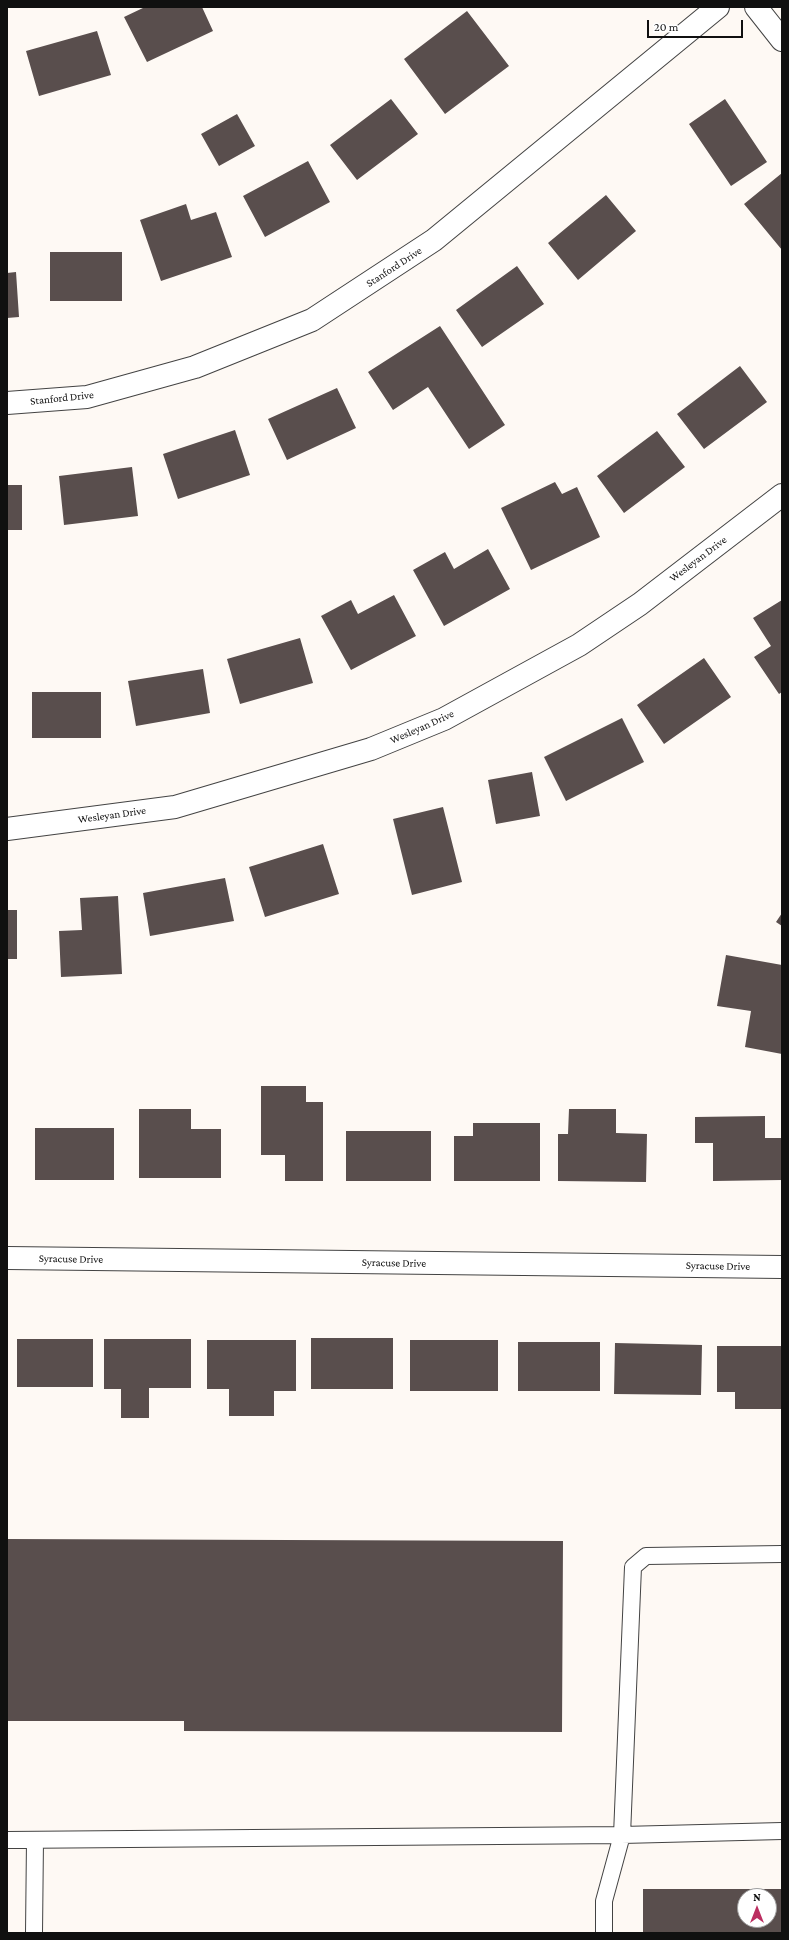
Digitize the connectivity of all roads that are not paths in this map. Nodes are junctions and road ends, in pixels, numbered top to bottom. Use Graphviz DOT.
graph roads {
  1 [pos="718,7"];
  2 [pos="756,7"];
  3 [pos="782,40"];
  4 [pos="7,403"];
  5 [pos="782,495"];
  6 [pos="7,829"];
  7 [pos="7,1258"];
  8 [pos="782,1267"];
  9 [pos="782,1554"];
  10 [pos="782,1831"];
  11 [pos="622,1835"];
  12 [pos="7,1840"];
  13 [pos="35,1840"];
  14 [pos="34,1933"];
  15 [pos="604,1933"];
  1 -- 4 [label="street, Stanford Drive"];
  2 -- 3 [label="street"];
  5 -- 6 [label="street, Wesleyan Drive"];
  7 -- 8 [label="street, Syracuse Drive"];
  9 -- 11 [label="lane"];
  10 -- 11 [label="lane"];
  11 -- 13 [label="lane"];
  11 -- 15 [label="lane"];
  12 -- 13 [label="lane"];
  13 -- 14 [label="lane"];
}
